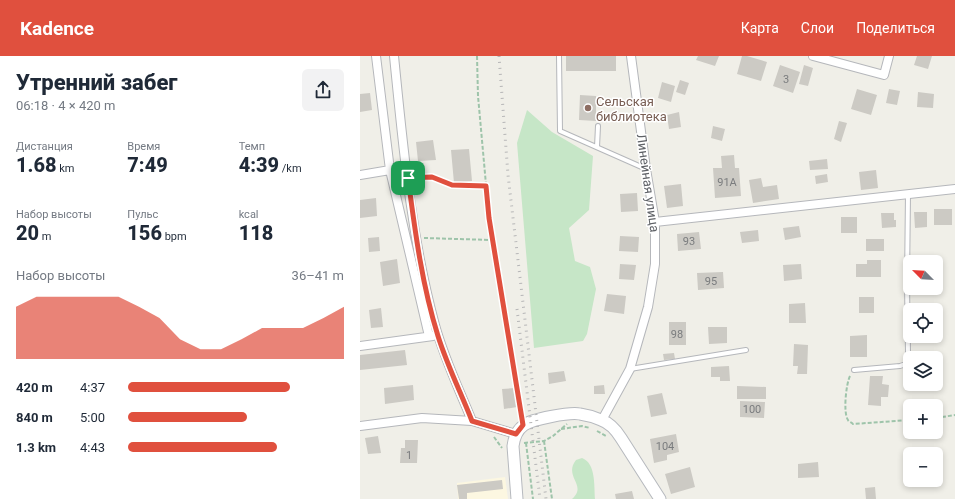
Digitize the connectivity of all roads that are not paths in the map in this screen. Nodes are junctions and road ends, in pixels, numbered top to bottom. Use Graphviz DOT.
graph roads {
  1 [pos="376,56"];
  2 [pos="394,56"];
  3 [pos="559,56"];
  4 [pos="631,56"];
  5 [pos="812,56"];
  6 [pos="889,56"];
  7 [pos="598,126"];
  8 [pos="597,147"];
  9 [pos="646,169"];
  10 [pos="390,170"];
  11 [pos="360,174"];
  12 [pos="955,189"];
  13 [pos="908,193"];
  14 [pos="656,222"];
  15 [pos="429,336"];
  16 [pos="439,338"];
  17 [pos="360,346"];
  18 [pos="746,350"];
  19 [pos="630,369"];
  20 [pos="854,370"];
  21 [pos="602,420"];
  22 [pos="472,421"];
  23 [pos="360,426"];
  24 [pos="520,430"];
  25 [pos="517,499"];
  26 [pos="660,499"];
  1 -- 10 [label="street"];
  2 -- 16 [label="street"];
  3 -- 8 [label="lane"];
  4 -- 9 [label="street, Линейная улица"];
  5 -- 6 [label="street"];
  7 -- 8 [label="lane"];
  8 -- 9 [label="lane"];
  9 -- 14 [label="street, Линейная улица"];
  10 -- 11 [label="street"];
  10 -- 15 [label="street"];
  12 -- 13 [label="street"];
  13 -- 14 [label="street"];
  13 -- 20 [label="lane"];
  14 -- 19 [label="street, Линейная улица"];
  15 -- 16 [label="street"];
  15 -- 17 [label="street"];
  16 -- 22 [label="street"];
  18 -- 19 [label="lane"];
  19 -- 21 [label="street, Линейная улица"];
  21 -- 24 [label="main road"];
  21 -- 26 [label="main road"];
  22 -- 23 [label="street"];
  22 -- 24 [label="street"];
  24 -- 25 [label="main road"];
}
